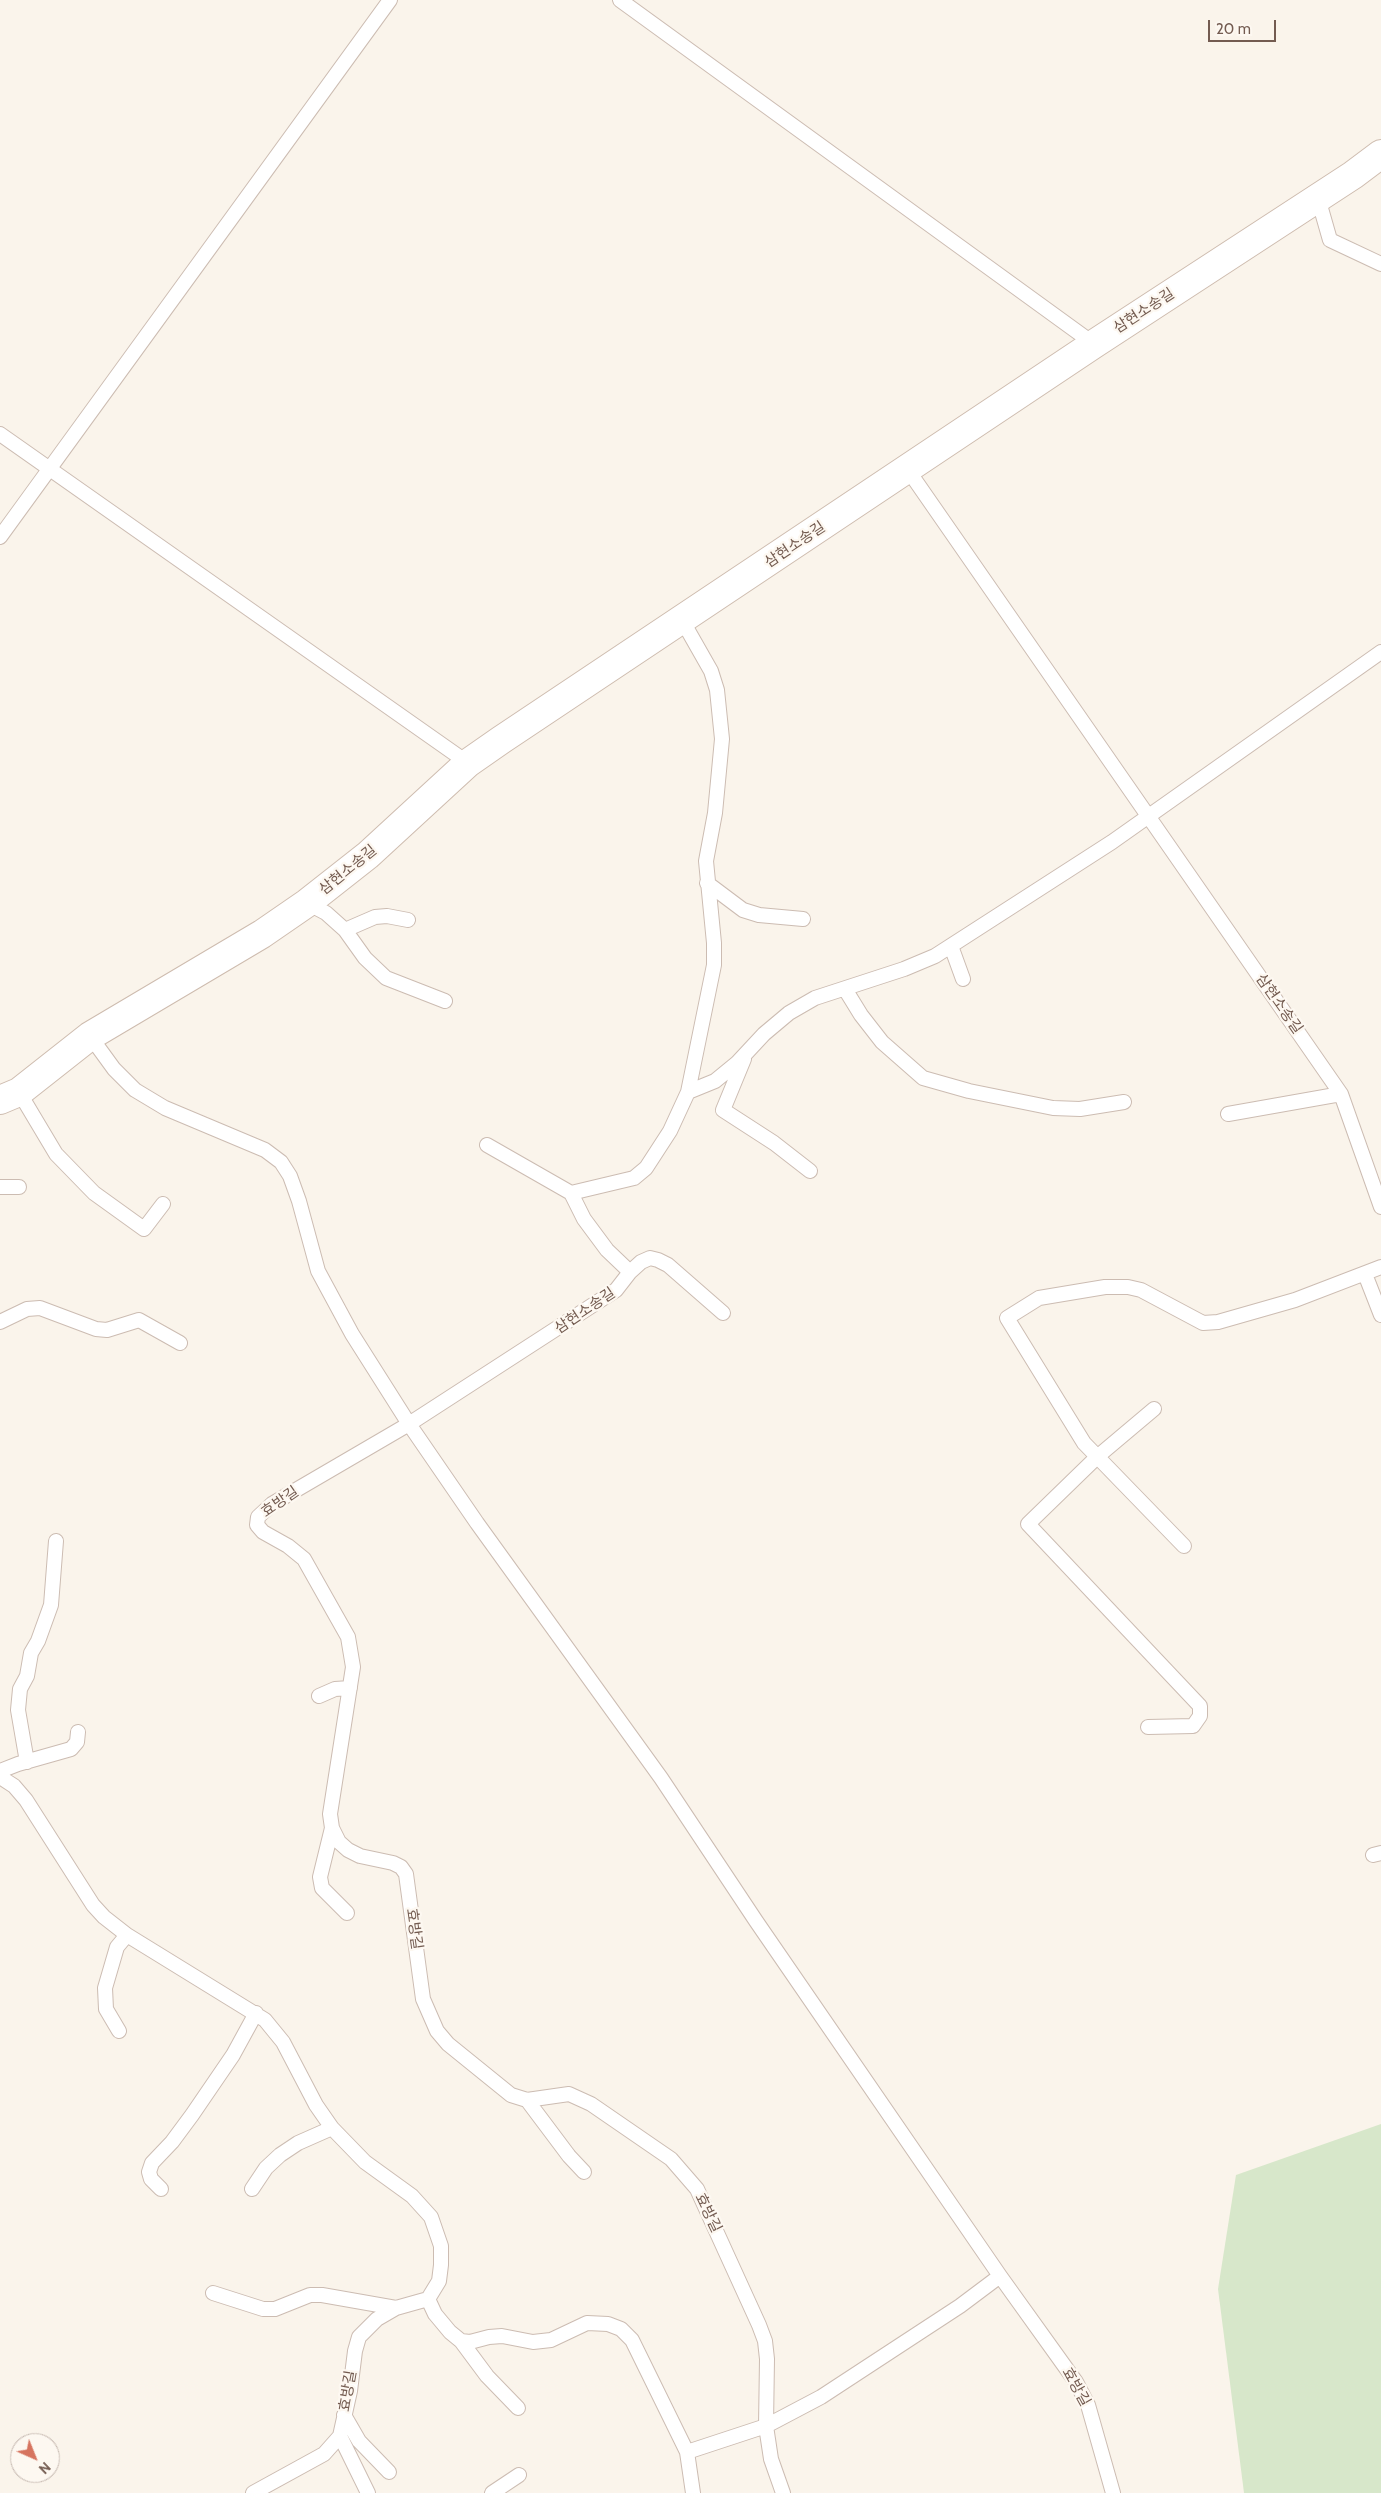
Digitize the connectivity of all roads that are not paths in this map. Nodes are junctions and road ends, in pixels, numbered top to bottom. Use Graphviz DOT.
graph roads {
  1 [pos="390,0"];
  2 [pos="620,0"];
  3 [pos="1381,154"];
  4 [pos="1318,198"];
  5 [pos="1381,264"];
  6 [pos="1094,344"];
  7 [pos="0,434"];
  8 [pos="49,470"];
  9 [pos="908,470"];
  10 [pos="0,537"];
  11 [pos="682,620"];
  12 [pos="1381,652"];
  13 [pos="468,763"];
  14 [pos="1148,816"];
  15 [pos="707,884"];
  16 [pos="308,903"];
  17 [pos="803,919"];
  18 [pos="408,920"];
  19 [pos="345,930"];
  20 [pos="951,946"];
  21 [pos="963,978"];
  22 [pos="845,989"];
  23 [pos="445,1001"];
  24 [pos="90,1036"];
  25 [pos="747,1052"];
  26 [pos="688,1092"];
  27 [pos="1341,1094"];
  28 [pos="10,1096"];
  29 [pos="1124,1102"];
  30 [pos="1228,1114"];
  31 [pos="487,1145"];
  32 [pos="810,1171"];
  33 [pos="0,1186"];
  34 [pos="19,1187"];
  35 [pos="571,1193"];
  36 [pos="163,1204"];
  37 [pos="1381,1207"];
  38 [pos="1381,1267"];
  39 [pos="630,1272"];
  40 [pos="1365,1274"];
  41 [pos="723,1314"];
  42 [pos="1381,1315"];
  43 [pos="0,1322"];
  44 [pos="180,1343"];
  45 [pos="1154,1409"];
  46 [pos="409,1424"];
  47 [pos="1097,1457"];
  48 [pos="56,1541"];
  49 [pos="1184,1546"];
  50 [pos="350,1688"];
  51 [pos="319,1696"];
  52 [pos="1148,1727"];
  53 [pos="78,1732"];
  54 [pos="26,1762"];
  55 [pos="0,1771"];
  56 [pos="0,1777"];
  57 [pos="332,1828"];
  58 [pos="347,1913"];
  59 [pos="127,1935"];
  60 [pos="256,2013"];
  61 [pos="119,2031"];
  62 [pos="527,2100"];
  63 [pos="332,2128"];
  64 [pos="584,2172"];
  65 [pos="161,2188"];
  66 [pos="252,2189"];
  67 [pos="1000,2276"];
  68 [pos="213,2293"];
  69 [pos="428,2299"];
  70 [pos="396,2308"];
  71 [pos="461,2341"];
  72 [pos="518,2408"];
  73 [pos="344,2415"];
  74 [pos="766,2426"];
  75 [pos="340,2436"];
  76 [pos="687,2452"];
  77 [pos="389,2472"];
  78 [pos="519,2475"];
  79 [pos="258,2492"];
  80 [pos="368,2493"];
  81 [pos="492,2493"];
  82 [pos="692,2493"];
  83 [pos="784,2493"];
  84 [pos="1113,2493"];
  1 -- 8 [label="lane"];
  2 -- 6 [label="lane"];
  3 -- 4 [label="street, 삼현소송길"];
  4 -- 5 [label="lane"];
  4 -- 6 [label="street, 삼현소송길"];
  6 -- 9 [label="street, 삼현소송길"];
  7 -- 8 [label="lane"];
  8 -- 10 [label="lane"];
  8 -- 13 [label="lane"];
  9 -- 11 [label="street, 삼현소송길"];
  9 -- 14 [label="lane, 삼현소송길"];
  11 -- 13 [label="street, 삼현소송길"];
  11 -- 15 [label="lane"];
  12 -- 14 [label="lane"];
  13 -- 16 [label="street, 삼현소송길"];
  14 -- 20 [label="lane"];
  14 -- 27 [label="lane, 삼현소송길"];
  15 -- 17 [label="lane"];
  15 -- 26 [label="lane"];
  16 -- 19 [label="lane"];
  16 -- 24 [label="street, 삼현소송길"];
  18 -- 19 [label="lane"];
  19 -- 23 [label="lane"];
  20 -- 21 [label="lane"];
  20 -- 22 [label="lane"];
  22 -- 25 [label="lane"];
  22 -- 29 [label="lane"];
  24 -- 28 [label="street, 삼현소송길"];
  24 -- 46 [label="lane, 효방길"];
  25 -- 26 [label="lane"];
  25 -- 32 [label="lane"];
  26 -- 35 [label="lane"];
  27 -- 30 [label="lane"];
  27 -- 37 [label="lane, 삼현소송길"];
  28 -- 36 [label="lane"];
  31 -- 35 [label="lane"];
  33 -- 34 [label="lane"];
  35 -- 39 [label="lane"];
  38 -- 40 [label="lane"];
  39 -- 41 [label="lane, 삼현소송길"];
  39 -- 46 [label="lane, 삼현소송길"];
  40 -- 42 [label="lane"];
  40 -- 47 [label="lane"];
  43 -- 44 [label="lane"];
  45 -- 47 [label="lane"];
  46 -- 50 [label="lane, 효방길"];
  46 -- 67 [label="lane, 효방길"];
  47 -- 49 [label="lane"];
  47 -- 52 [label="lane"];
  48 -- 54 [label="lane"];
  50 -- 51 [label="lane"];
  50 -- 57 [label="lane, 효방길"];
  53 -- 54 [label="lane"];
  54 -- 55 [label="lane"];
  56 -- 59 [label="lane"];
  57 -- 58 [label="lane"];
  57 -- 62 [label="lane, 효방길"];
  59 -- 60 [label="lane"];
  59 -- 61 [label="lane"];
  60 -- 63 [label="lane"];
  60 -- 65 [label="lane"];
  62 -- 64 [label="lane"];
  62 -- 74 [label="lane, 효방길"];
  63 -- 66 [label="lane"];
  63 -- 69 [label="lane"];
  67 -- 74 [label="lane"];
  67 -- 84 [label="lane, 효방길"];
  68 -- 70 [label="lane"];
  69 -- 70 [label="lane, 효방길"];
  69 -- 71 [label="lane"];
  70 -- 73 [label="lane, 효방길"];
  71 -- 72 [label="lane"];
  71 -- 76 [label="lane"];
  73 -- 75 [label="lane, 효방길"];
  73 -- 77 [label="lane"];
  74 -- 76 [label="lane"];
  74 -- 83 [label="lane, 효방길"];
  75 -- 79 [label="lane"];
  75 -- 80 [label="lane"];
  76 -- 82 [label="lane"];
  78 -- 81 [label="lane"];
}
